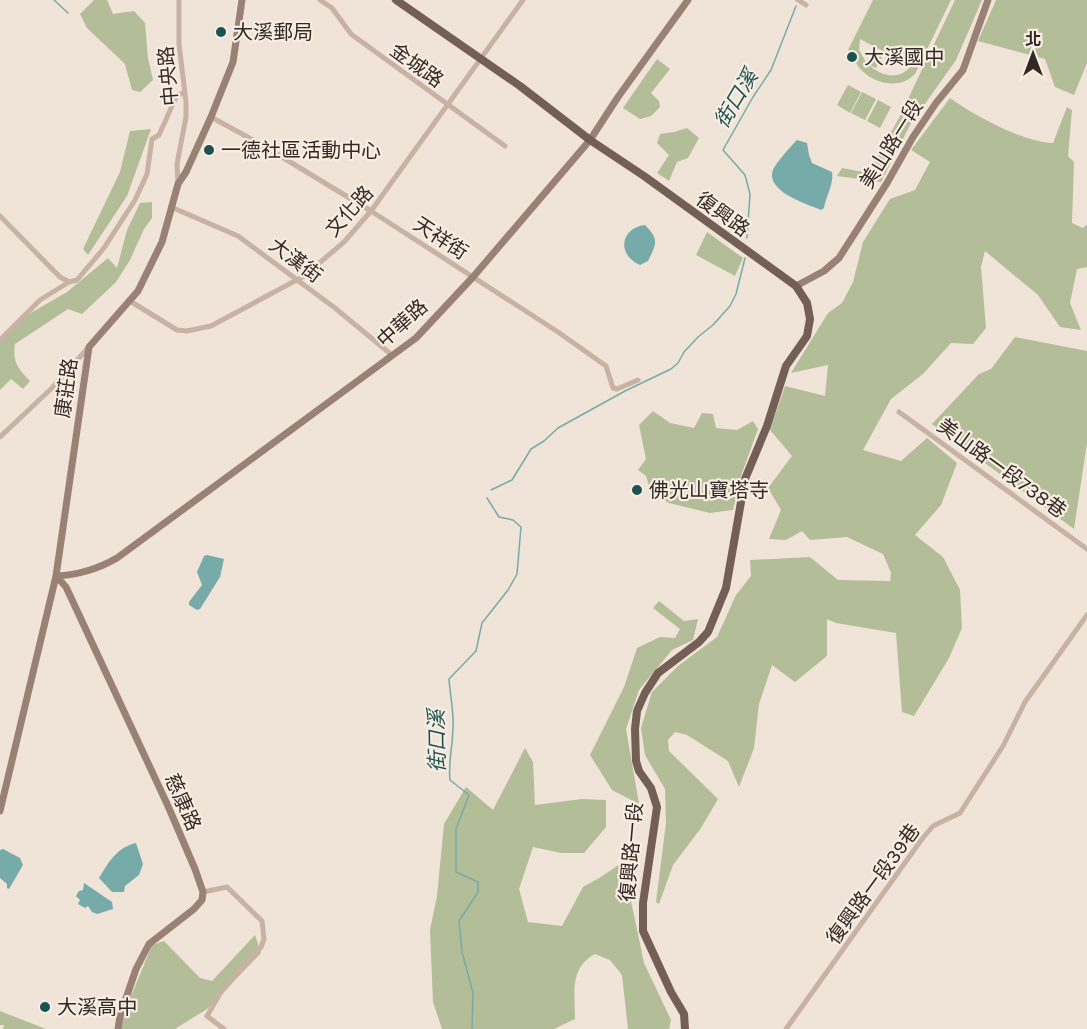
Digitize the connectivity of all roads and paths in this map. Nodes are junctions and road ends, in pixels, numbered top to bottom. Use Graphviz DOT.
graph roads {
  1 [pos="179,0"];
  2 [pos="242,0"];
  3 [pos="320,0"];
  4 [pos="396,0"];
  5 [pos="523,0"];
  6 [pos="688,0"];
  7 [pos="798,0"];
  8 [pos="988,0"];
  9 [pos="806,5"];
  10 [pos="482,59"];
  11 [pos="185,93"];
  12 [pos="447,105"];
  13 [pos="211,117"];
  14 [pos="590,140"];
  15 [pos="505,147"];
  16 [pos="178,184"];
  17 [pos="171,207"];
  18 [pos="371,211"];
  19 [pos="0,216"];
  20 [pos="472,276"];
  21 [pos="296,280"];
  22 [pos="69,282"];
  23 [pos="796,286"];
  24 [pos="130,301"];
  25 [pos="0,340"];
  26 [pos="89,347"];
  27 [pos="393,356"];
  28 [pos="638,380"];
  29 [pos="899,412"];
  30 [pos="0,437"];
  31 [pos="1087,549"];
  32 [pos="730,560"];
  33 [pos="56,576"];
  34 [pos="1087,615"];
  35 [pos="0,811"];
  36 [pos="203,892"];
  37 [pos="118,1029"];
  38 [pos="224,1029"];
  39 [pos="685,1029"];
  40 [pos="786,1029"];
  1 -- 11 [label="street, 中央路"];
  2 -- 13 [label="street, 康莊路"];
  3 -- 12 [label="street, 金城路"];
  4 -- 10 [label="main road, 復興路"];
  5 -- 10 [label="street, 文化路"];
  6 -- 14 [label="street, 中華路"];
  7 -- 9 [label="street"];
  8 -- 23 [label="street, 美山路一段"];
  10 -- 12 [label="street, 文化路"];
  10 -- 14 [label="main road, 復興路"];
  11 -- 16 [label="street, 中央路"];
  11 -- 22 [label="street"];
  12 -- 15 [label="street, 金城路"];
  12 -- 18 [label="street, 文化路"];
  13 -- 16 [label="street, 康莊路"];
  13 -- 18 [label="street, 天祥街"];
  14 -- 20 [label="street, 中華路"];
  14 -- 23 [label="main road, 復興路"];
  16 -- 17 [label="street, 康莊路"];
  17 -- 21 [label="street, 大漢街"];
  17 -- 24 [label="street, 康莊路"];
  18 -- 20 [label="street, 天祥街"];
  18 -- 21 [label="street, 文化路"];
  19 -- 22 [label="street"];
  20 -- 27 [label="street, 中華路"];
  20 -- 28 [label="street, 天祥街"];
  21 -- 24 [label="street, 文化路"];
  21 -- 27 [label="street, 大漢街"];
  22 -- 25 [label="street"];
  23 -- 32 [label="main road, 復興路"];
  24 -- 26 [label="street, 康莊路"];
  26 -- 30 [label="street"];
  26 -- 33 [label="street, 康莊路"];
  27 -- 33 [label="street, 中華路"];
  29 -- 31 [label="street, 美山路一段738巷"];
  32 -- 39 [label="main road, 復興路一段"];
  33 -- 35 [label="street, 康莊路"];
  33 -- 36 [label="street, 慈康路"];
  34 -- 40 [label="street, 復興路一段39巷"];
  36 -- 37 [label="street"];
  36 -- 38 [label="street"];
}
